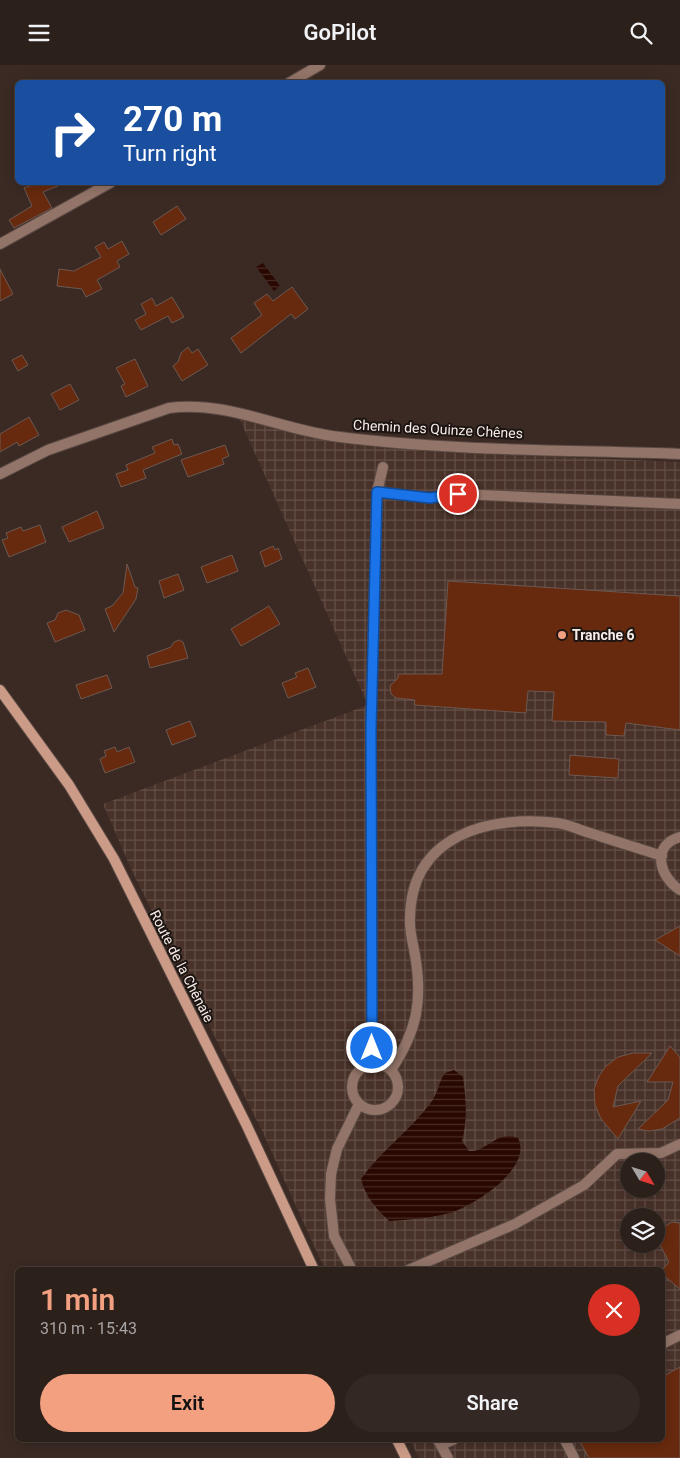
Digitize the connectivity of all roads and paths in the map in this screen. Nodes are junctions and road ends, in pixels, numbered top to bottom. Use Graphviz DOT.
graph roads {
  1 [pos="320,65"];
  2 [pos="294,80"];
  3 [pos="106,185"];
  4 [pos="0,244"];
  5 [pos="680,454"];
  6 [pos="382,467"];
  7 [pos="0,474"];
  8 [pos="377,492"];
  9 [pos="680,504"];
  10 [pos="0,690"];
  11 [pos="680,837"];
  12 [pos="662,856"];
  13 [pos="680,890"];
  14 [pos="370,1064"];
  15 [pos="391,1070"];
  16 [pos="359,1104"];
  17 [pos="680,1144"];
  18 [pos="313,1267"];
  19 [pos="350,1267"];
  20 [pos="415,1267"];
  21 [pos="680,1335"];
  22 [pos="665,1342"];
  23 [pos="398,1442"];
  24 [pos="566,1442"];
  25 [pos="440,1443"];
  26 [pos="406,1458"];
  27 [pos="448,1458"];
  28 [pos="574,1458"];
  1 -- 2 [label="street"];
  3 -- 4 [label="street"];
  5 -- 7 [label="street, Chemin des Quinze Chênes"];
  6 -- 8 [label="street"];
  8 -- 9 [label="street"];
  8 -- 14 [label="street"];
  10 -- 18 [label="street, Route de la Chênaie"];
  11 -- 12 [label="street"];
  12 -- 13 [label="street"];
  12 -- 15 [label="street"];
  14 -- 15 [label="street"];
  14 -- 16 [label="street"];
  15 -- 16 [label="street"];
  16 -- 19 [label="street"];
  17 -- 20 [label="street"];
  21 -- 22 [label="street"];
  23 -- 26 [label="street"];
  24 -- 28 [label="street"];
  25 -- 27 [label="street"];
}
